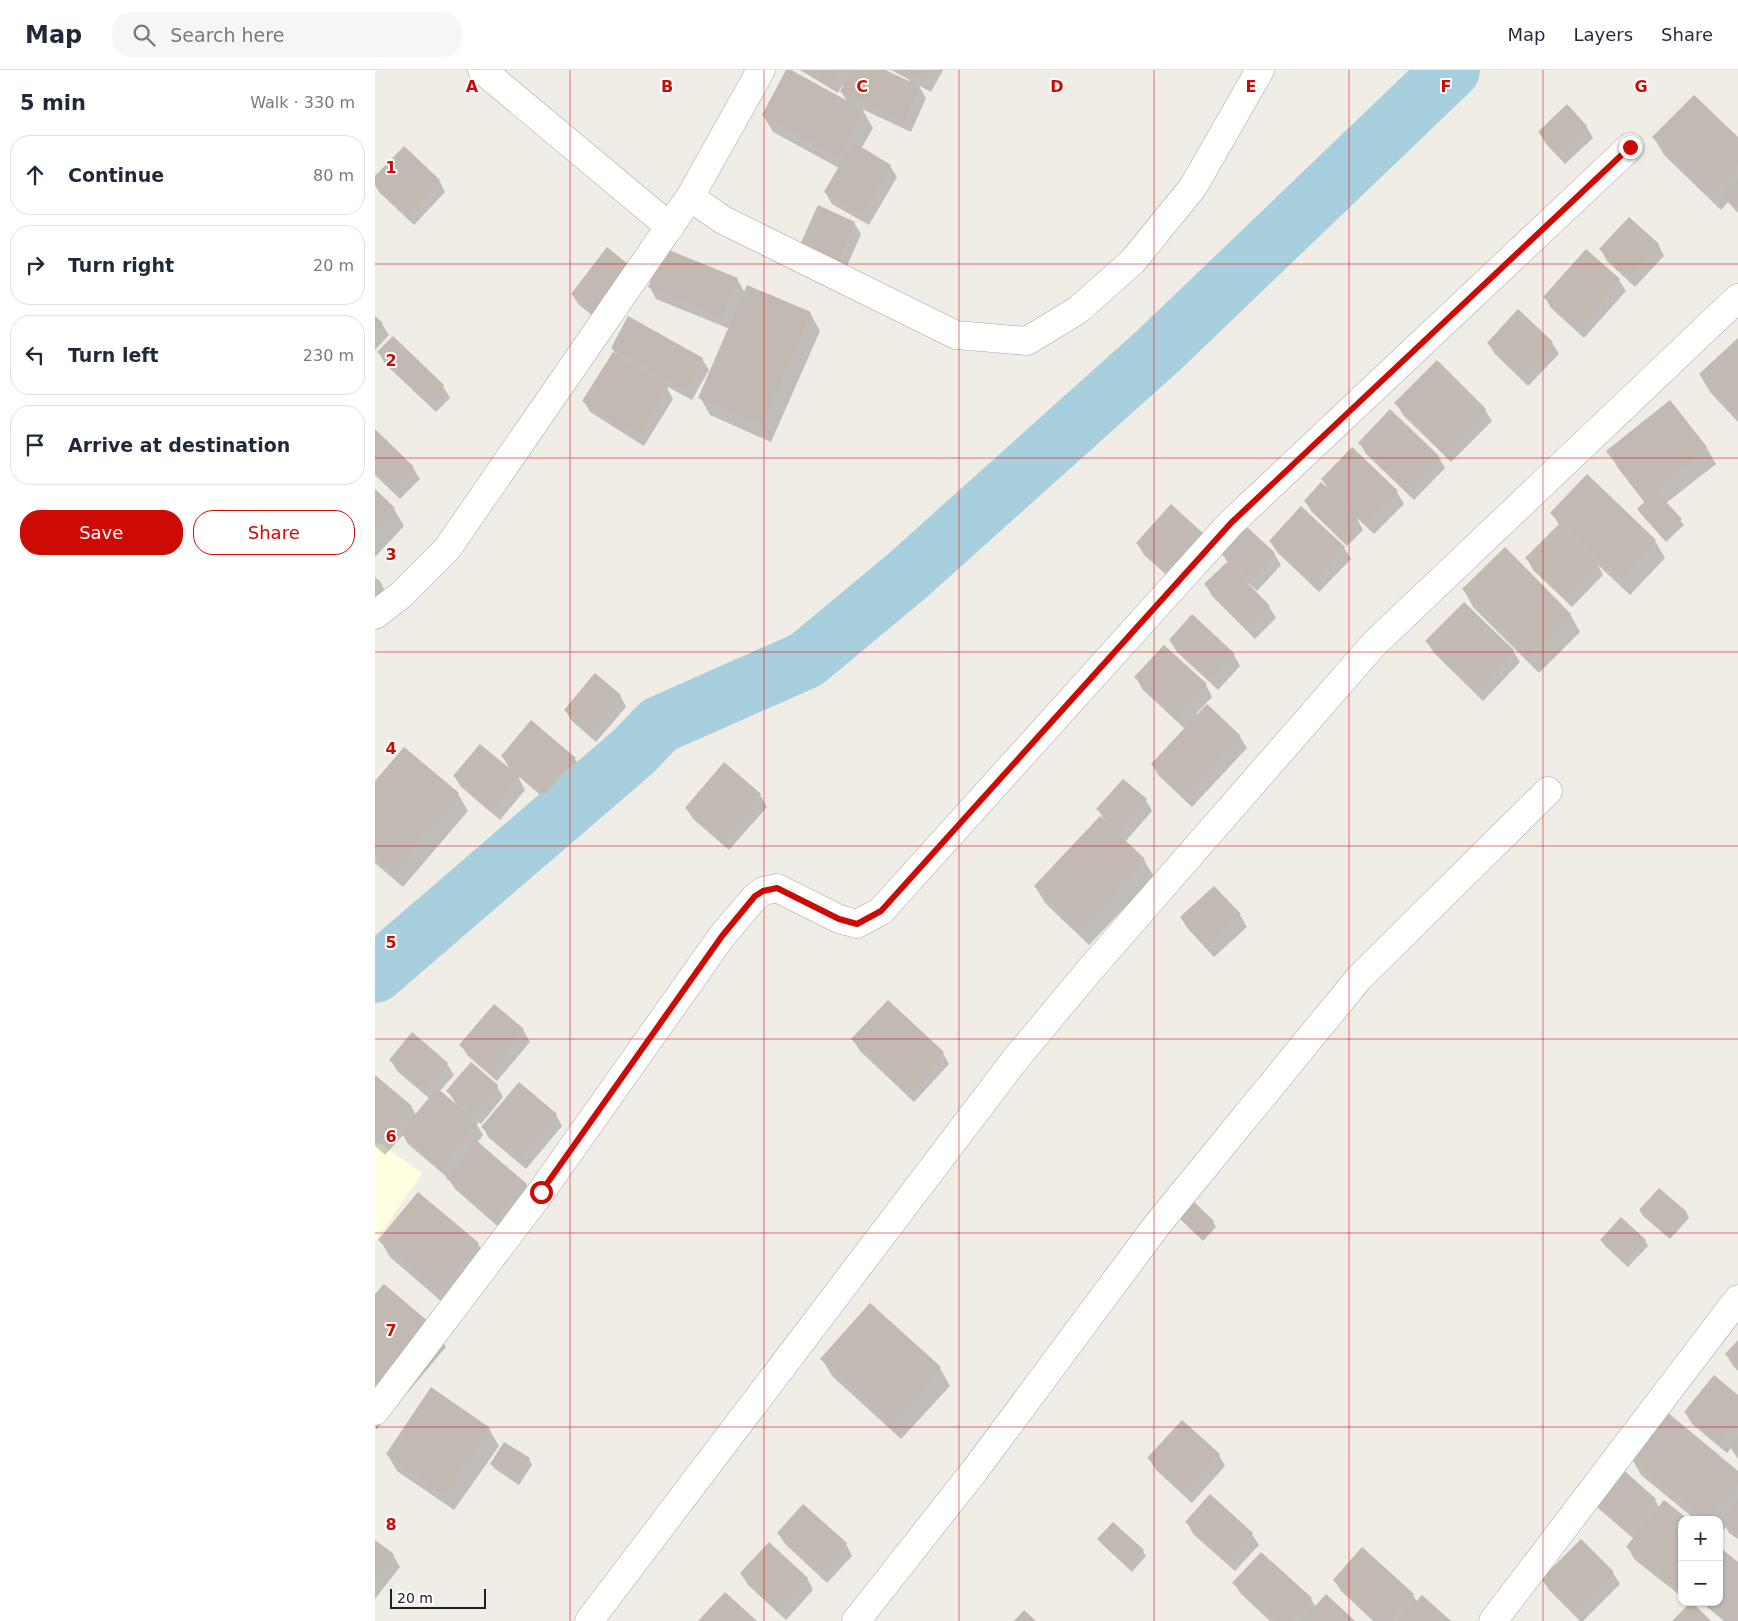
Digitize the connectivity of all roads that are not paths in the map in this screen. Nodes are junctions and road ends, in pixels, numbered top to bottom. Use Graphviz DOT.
graph roads {
  1 [pos="482,70"];
  2 [pos="761,70"];
  3 [pos="1260,70"];
  4 [pos="1630,147"];
  5 [pos="690,197"];
  6 [pos="670,227"];
  7 [pos="1738,298"];
  8 [pos="375,615"];
  9 [pos="1548,790"];
  10 [pos="1738,1299"];
  11 [pos="375,1411"];
  12 [pos="589,1621"];
  13 [pos="856,1621"];
  14 [pos="1493,1621"];
  1 -- 6 [label="street"];
  2 -- 5 [label="street"];
  3 -- 5 [label="street"];
  4 -- 11 [label="street"];
  5 -- 6 [label="street"];
  6 -- 8 [label="street"];
  7 -- 12 [label="street"];
  9 -- 13 [label="street"];
  10 -- 14 [label="street"];
}
